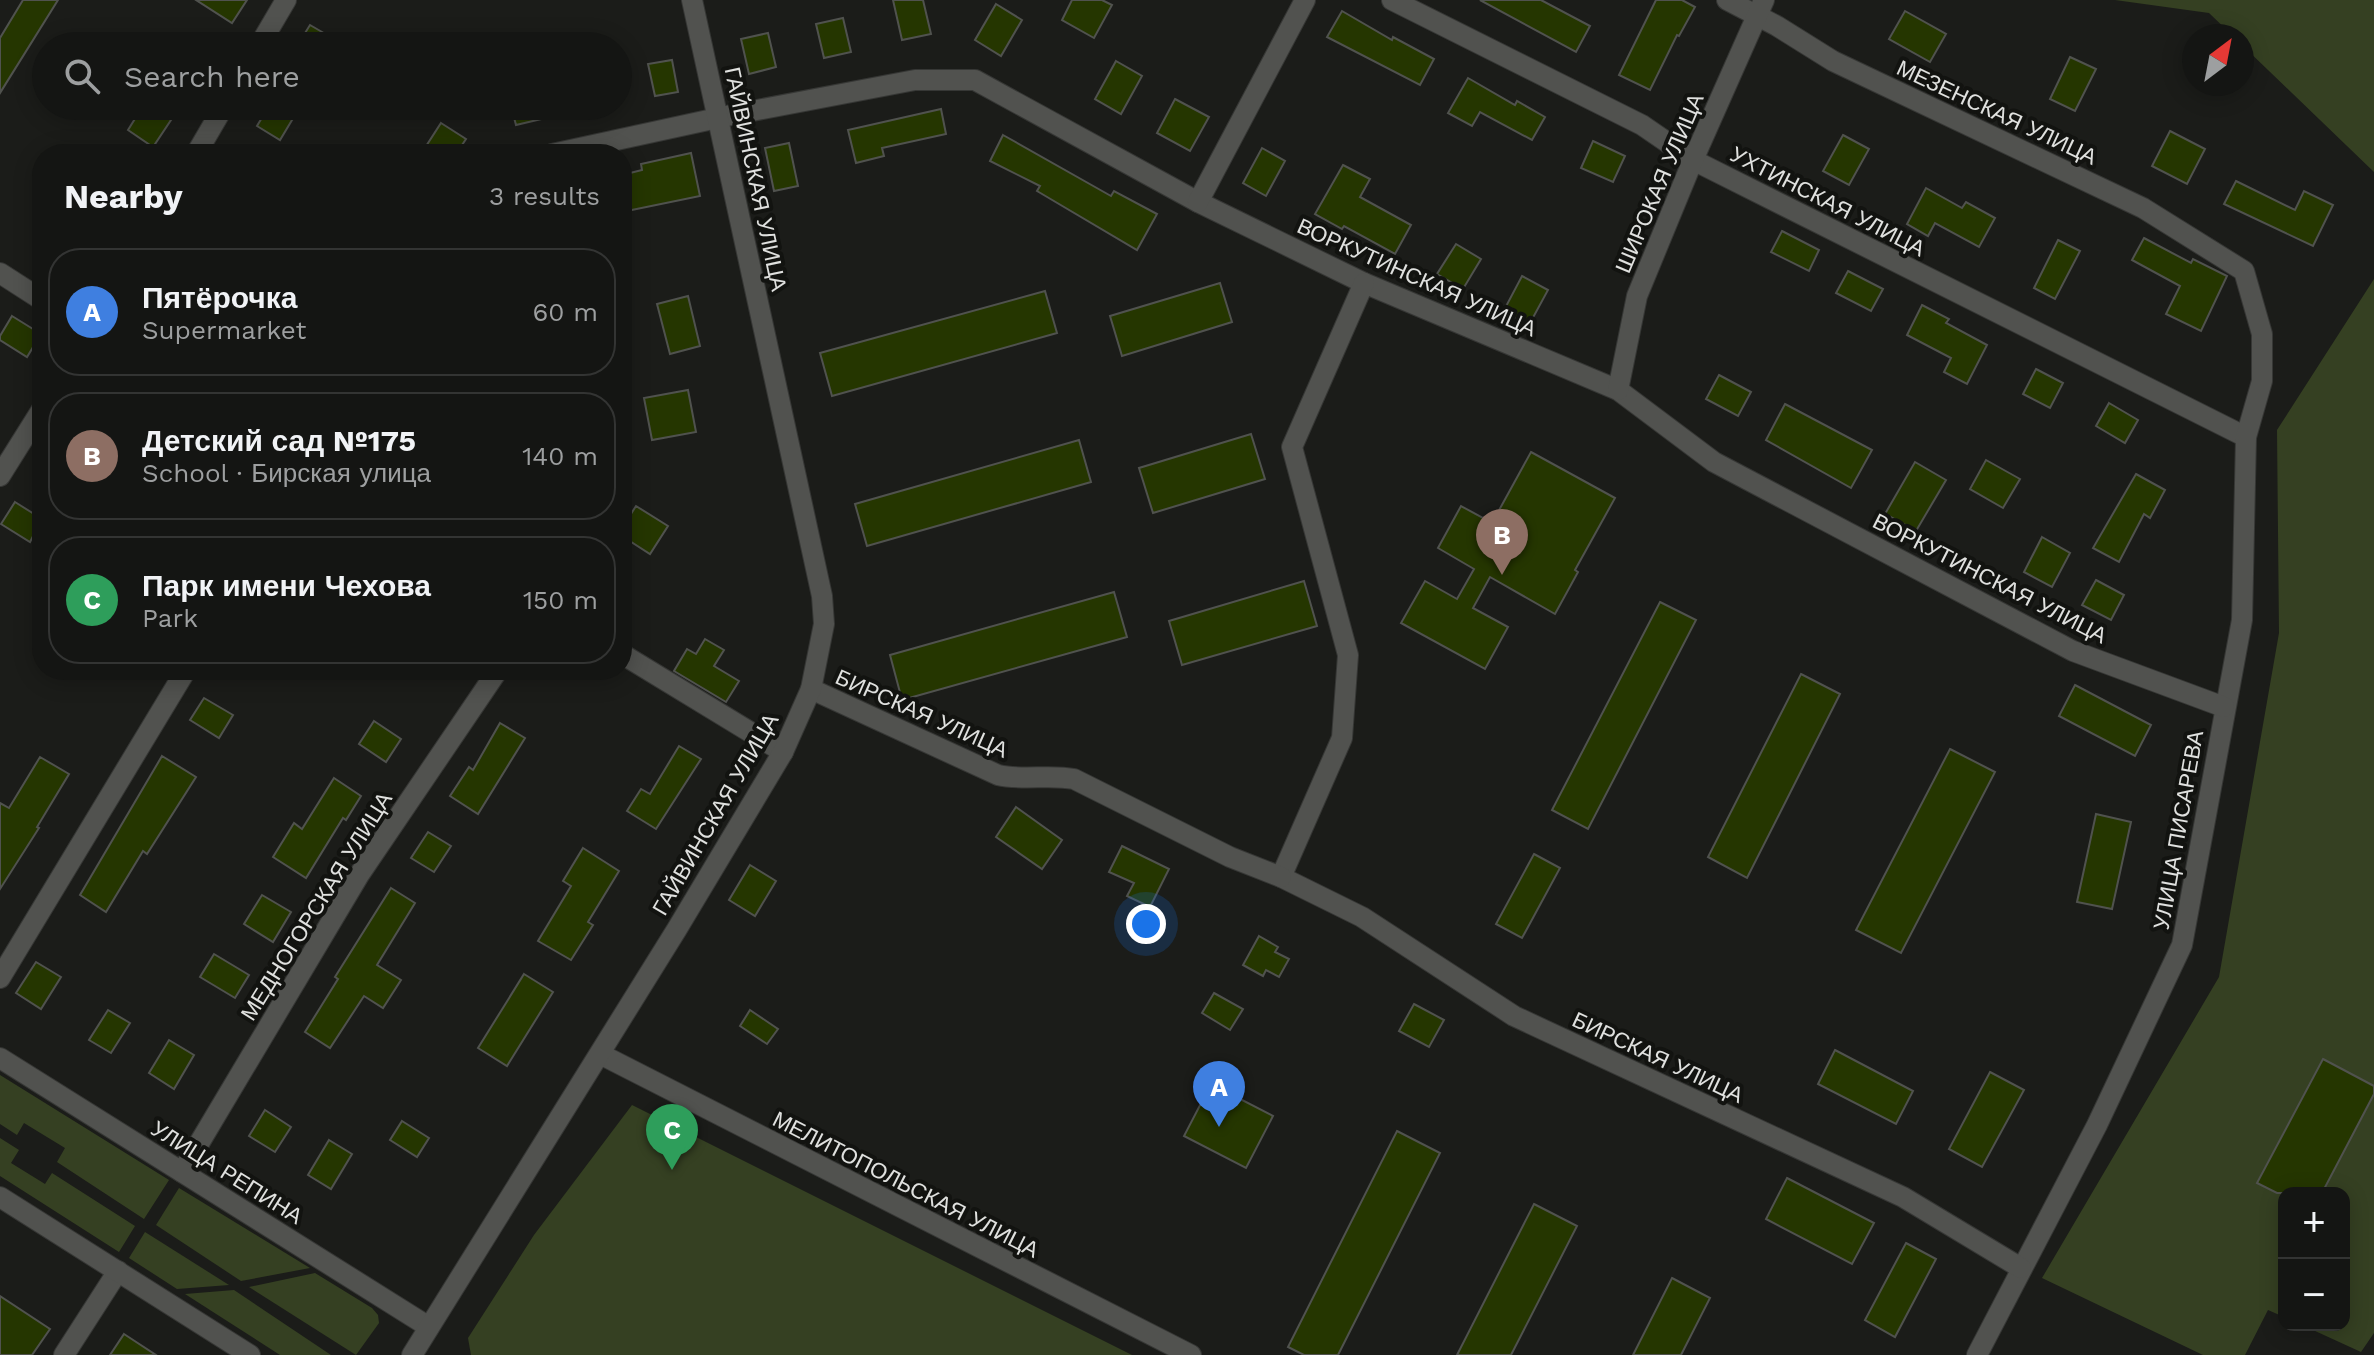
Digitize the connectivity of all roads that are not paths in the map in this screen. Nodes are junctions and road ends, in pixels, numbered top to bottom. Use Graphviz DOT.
graph roads {
  1 [pos="286,0"];
  2 [pos="692,0"];
  3 [pos="1305,0"];
  4 [pos="1392,0"];
  5 [pos="1727,0"];
  6 [pos="1761,8"];
  7 [pos="267,32"];
  8 [pos="718,119"];
  9 [pos="216,120"];
  10 [pos="202,144"];
  11 [pos="599,144"];
  12 [pos="1693,160"];
  13 [pos="1198,202"];
  14 [pos="2244,271"];
  15 [pos="0,273"];
  16 [pos="1364,283"];
  17 [pos="32,294"];
  18 [pos="1618,390"];
  19 [pos="32,425"];
  20 [pos="2246,437"];
  21 [pos="0,476"];
  22 [pos="632,660"];
  23 [pos="180,680"];
  24 [pos="491,680"];
  25 [pos="811,689"];
  26 [pos="2224,707"];
  27 [pos="783,752"];
  28 [pos="1281,877"];
  29 [pos="0,978"];
  30 [pos="600,1054"];
  31 [pos="0,1058"];
  32 [pos="182,1172"];
  33 [pos="0,1197"];
  34 [pos="2021,1268"];
  35 [pos="118,1271"];
  36 [pos="429,1327"];
  37 [pos="64,1355"];
  38 [pos="250,1355"];
  39 [pos="412,1355"];
  40 [pos="1191,1355"];
  41 [pos="1977,1355"];
  1 -- 7 [label="street"];
  2 -- 8 [label="street, ГАЙВИНСКАЯ УЛИЦА"];
  3 -- 13 [label="street"];
  4 -- 12 [label="street, УХТИНСКАЯ УЛИЦА"];
  5 -- 6 [label="street, МЕЗЕНСКАЯ УЛИЦА"];
  6 -- 12 [label="street, ШИРОКАЯ УЛИЦА"];
  6 -- 14 [label="street, МЕЗЕНСКАЯ УЛИЦА"];
  8 -- 11 [label="street, ВОРКУТИНСКАЯ УЛИЦА"];
  8 -- 13 [label="street, ВОРКУТИНСКАЯ УЛИЦА"];
  8 -- 25 [label="street, ГАЙВИНСКАЯ УЛИЦА"];
  9 -- 10 [label="street"];
  12 -- 18 [label="street, ШИРОКАЯ УЛИЦА"];
  12 -- 20 [label="street, УХТИНСКАЯ УЛИЦА"];
  13 -- 16 [label="street, ВОРКУТИНСКАЯ УЛИЦА"];
  14 -- 20 [label="street, УЛИЦА ПИСАРЕВА"];
  15 -- 17 [label="street"];
  16 -- 18 [label="street, ВОРКУТИНСКАЯ УЛИЦА"];
  16 -- 28 [label="street"];
  18 -- 26 [label="street, ВОРКУТИНСКАЯ УЛИЦА"];
  19 -- 21 [label="street"];
  20 -- 26 [label="street, УЛИЦА ПИСАРЕВА"];
  22 -- 27 [label="street"];
  23 -- 29 [label="street"];
  24 -- 32 [label="street, МЕДНОГОРСКАЯ УЛИЦА"];
  25 -- 27 [label="street, ГАЙВИНСКАЯ УЛИЦА"];
  25 -- 28 [label="street, БИРСКАЯ УЛИЦА"];
  26 -- 34 [label="street, УЛИЦА ПИСАРЕВА"];
  27 -- 30 [label="street, ГАЙВИНСКАЯ УЛИЦА"];
  28 -- 34 [label="street, БИРСКАЯ УЛИЦА"];
  30 -- 36 [label="street, ГАЙВИНСКАЯ УЛИЦА"];
  30 -- 40 [label="street, МЕЛИТОПОЛЬСКАЯ УЛИЦА"];
  31 -- 32 [label="street, УЛИЦА РЕПИНА"];
  32 -- 36 [label="street, УЛИЦА РЕПИНА"];
  33 -- 35 [label="street"];
  34 -- 41 [label="street, УЛИЦА ПИСАРЕВА"];
  35 -- 37 [label="street"];
  35 -- 38 [label="street"];
  36 -- 39 [label="street, ГАЙВИНСКАЯ УЛИЦА"];
}
